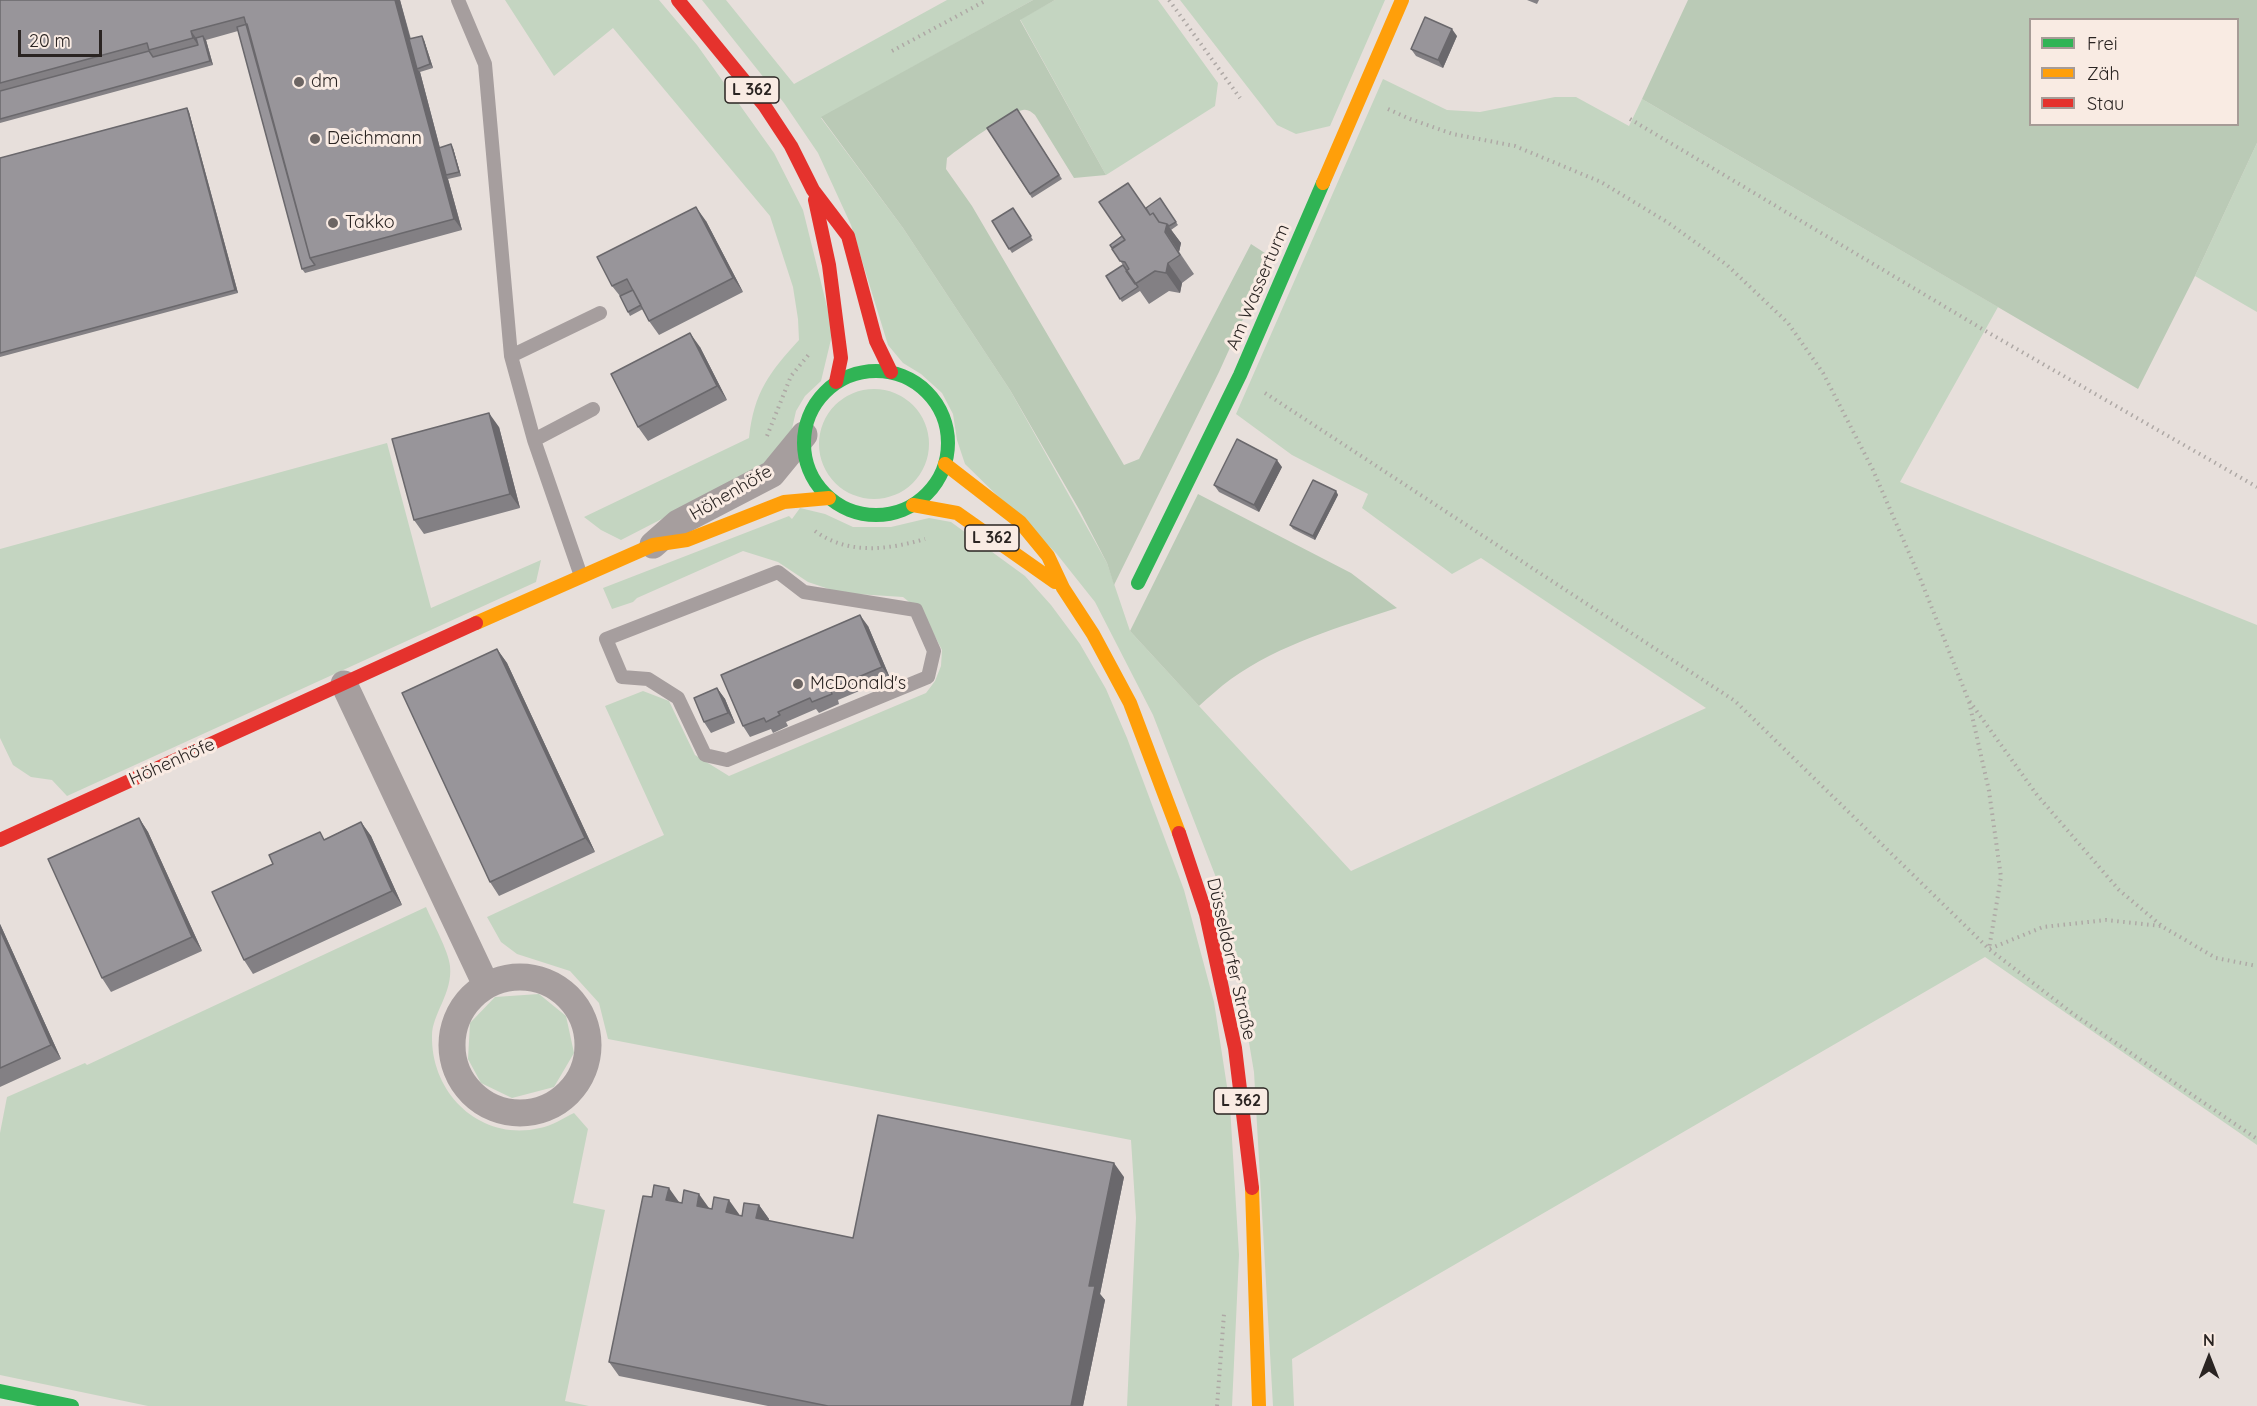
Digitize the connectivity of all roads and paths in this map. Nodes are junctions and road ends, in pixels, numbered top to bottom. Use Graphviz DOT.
graph roads {
  1 [pos="458,0"];
  2 [pos="678,0"];
  3 [pos="987,0"];
  4 [pos="1169,0"];
  5 [pos="1402,0"];
  6 [pos="892,51"];
  7 [pos="1360,96"];
  8 [pos="1240,98"];
  9 [pos="1630,119"];
  10 [pos="813,190"];
  11 [pos="600,313"];
  12 [pos="811,352"];
  13 [pos="511,356"];
  14 [pos="891,372"];
  15 [pos="1240,375"];
  16 [pos="836,382"];
  17 [pos="593,409"];
  18 [pos="804,435"];
  19 [pos="534,440"];
  20 [pos="945,464"];
  21 [pos="772,474"];
  22 [pos="2257,487"];
  23 [pos="829,498"];
  24 [pos="784,502"];
  25 [pos="913,505"];
  26 [pos="929,538"];
  27 [pos="653,545"];
  28 [pos="581,576"];
  29 [pos="1138,583"];
  30 [pos="1063,588"];
  31 [pos="606,639"];
  32 [pos="344,684"];
  33 [pos="1968,699"];
  34 [pos="0,840"];
  35 [pos="2163,927"];
  36 [pos="1989,949"];
  37 [pos="2257,966"];
  38 [pos="486,985"];
  39 [pos="2257,1139"];
  40 [pos="1225,1306"];
  41 [pos="1256,1330"];
  42 [pos="0,1391"];
  43 [pos="1245,1395"];
  44 [pos="72,1406"];
  45 [pos="1217,1406"];
  46 [pos="1259,1406"];
  1 -- 13 [label="lane"];
  2 -- 10 [label="main road, L 362"];
  3 -- 6 [label="path"];
  4 -- 8 [label="path"];
  5 -- 7 [label="main road, Am Wasserturm"];
  7 -- 15 [label="main road, Am Wasserturm"];
  7 -- 33 [label="path"];
  9 -- 22 [label="path"];
  10 -- 14 [label="main road, L 362"];
  10 -- 16 [label="main road, L 362"];
  11 -- 13 [label="lane"];
  12 -- 21 [label="path"];
  13 -- 19 [label="lane"];
  14 -- 16 [label="main road"];
  14 -- 20 [label="main road"];
  15 -- 29 [label="main road, Am Wasserturm"];
  15 -- 36 [label="path"];
  16 -- 18 [label="main road"];
  17 -- 19 [label="lane"];
  18 -- 21 [label="street, Höhenhöfe"];
  18 -- 23 [label="main road"];
  19 -- 28 [label="lane"];
  20 -- 25 [label="main road"];
  20 -- 30 [label="main road, Düsseldorfer Straße / L 362"];
  21 -- 27 [label="street, Höhenhöfe"];
  23 -- 24 [label="main road, Höhenhöfe"];
  23 -- 25 [label="main road"];
  24 -- 26 [label="path"];
  24 -- 27 [label="main road, Höhenhöfe"];
  25 -- 30 [label="main road, Düsseldorfer Straße / L 362"];
  27 -- 28 [label="main road, Höhenhöfe"];
  28 -- 32 [label="main road, Höhenhöfe"];
  30 -- 41 [label="main road, Düsseldorfer Straße / L 362"];
  31 -- 31 [label="lane"];
  32 -- 34 [label="main road, Höhenhöfe"];
  32 -- 38 [label="street"];
  33 -- 35 [label="path"];
  33 -- 36 [label="path"];
  35 -- 36 [label="path"];
  35 -- 37 [label="path"];
  36 -- 39 [label="path"];
  38 -- 38 [label="street"];
  40 -- 45 [label="path"];
  41 -- 43 [label="main road, Düsseldorfer Straße / L 362"];
  41 -- 46 [label="main road, Düsseldorfer Straße / L 362"];
  42 -- 44 [label="main road"];
}
